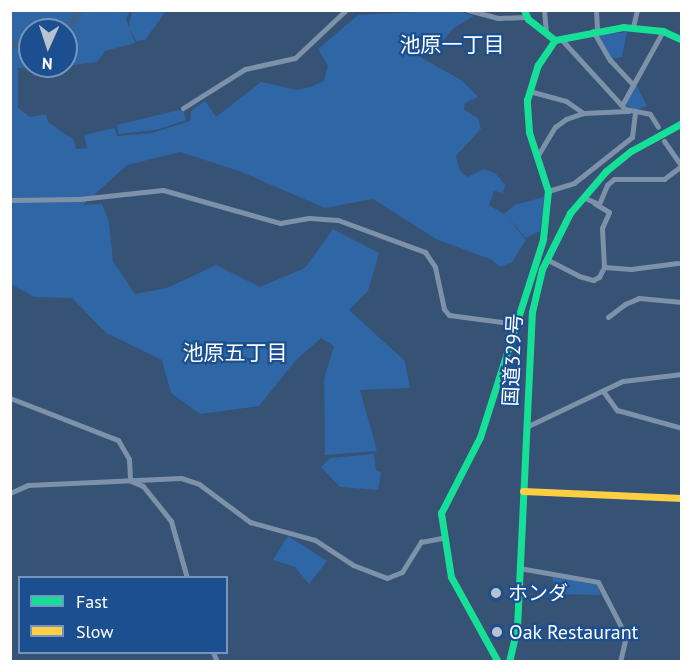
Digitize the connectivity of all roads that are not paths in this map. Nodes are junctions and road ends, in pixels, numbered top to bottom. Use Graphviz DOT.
graph roads {
  1 [pos="346,10"];
  2 [pos="468,10"];
  3 [pos="544,10"];
  4 [pos="596,10"];
  5 [pos="637,10"];
  6 [pos="525,14"];
  7 [pos="633,27"];
  8 [pos="595,31"];
  9 [pos="663,31"];
  10 [pos="546,32"];
  11 [pos="558,40"];
  12 [pos="681,40"];
  13 [pos="633,85"];
  14 [pos="529,91"];
  15 [pos="622,105"];
  16 [pos="183,108"];
  17 [pos="628,111"];
  18 [pos="635,112"];
  19 [pos="583,113"];
  20 [pos="681,123"];
  21 [pos="658,127"];
  22 [pos="664,141"];
  23 [pos="538,155"];
  24 [pos="681,167"];
  25 [pos="548,191"];
  26 [pos="582,197"];
  27 [pos="10,200"];
  28 [pos="594,203"];
  29 [pos="546,260"];
  30 [pos="678,263"];
  31 [pos="604,267"];
  32 [pos="530,278"];
  33 [pos="538,279"];
  34 [pos="681,302"];
  35 [pos="608,317"];
  36 [pos="517,324"];
  37 [pos="681,374"];
  38 [pos="603,391"];
  39 [pos="10,398"];
  40 [pos="526,427"];
  41 [pos="681,428"];
  42 [pos="130,480"];
  43 [pos="523,491"];
  44 [pos="10,493"];
  45 [pos="681,498"];
  46 [pos="442,538"];
  47 [pos="519,568"];
  48 [pos="186,576"];
  49 [pos="498,662"];
  50 [pos="510,662"];
  51 [pos="620,662"];
  1 -- 16 [label="street"];
  2 -- 6 [label="street"];
  3 -- 10 [label="street"];
  4 -- 8 [label="street"];
  5 -- 7 [label="street"];
  6 -- 10 [label="main road"];
  7 -- 8 [label="main road"];
  7 -- 9 [label="main road"];
  8 -- 11 [label="main road"];
  8 -- 13 [label="street"];
  9 -- 12 [label="main road"];
  9 -- 13 [label="street"];
  10 -- 11 [label="main road"];
  11 -- 14 [label="main road"];
  11 -- 15 [label="street"];
  13 -- 15 [label="street"];
  14 -- 19 [label="street"];
  14 -- 23 [label="main road"];
  15 -- 17 [label="street"];
  17 -- 18 [label="street"];
  17 -- 19 [label="street"];
  18 -- 21 [label="street"];
  18 -- 25 [label="street"];
  19 -- 23 [label="street"];
  20 -- 26 [label="main road, 国道329号"];
  22 -- 24 [label="street"];
  23 -- 25 [label="main road"];
  24 -- 28 [label="street"];
  25 -- 32 [label="main road"];
  26 -- 28 [label="street"];
  26 -- 29 [label="main road, 国道329号"];
  27 -- 36 [label="street"];
  28 -- 31 [label="street"];
  29 -- 31 [label="street"];
  29 -- 33 [label="main road, 国道329号"];
  30 -- 31 [label="street"];
  32 -- 33 [label="street"];
  32 -- 36 [label="main road"];
  33 -- 40 [label="main road, 国道329号"];
  34 -- 35 [label="street"];
  36 -- 46 [label="main road"];
  37 -- 38 [label="street"];
  38 -- 40 [label="street"];
  38 -- 41 [label="street"];
  39 -- 42 [label="street"];
  40 -- 43 [label="main road, 国道329号"];
  42 -- 44 [label="street"];
  42 -- 46 [label="street"];
  42 -- 48 [label="street"];
  43 -- 45 [label="main road"];
  43 -- 47 [label="main road, 国道329号"];
  46 -- 49 [label="main road"];
  47 -- 50 [label="main road, 国道329号"];
  47 -- 51 [label="street"];
}
